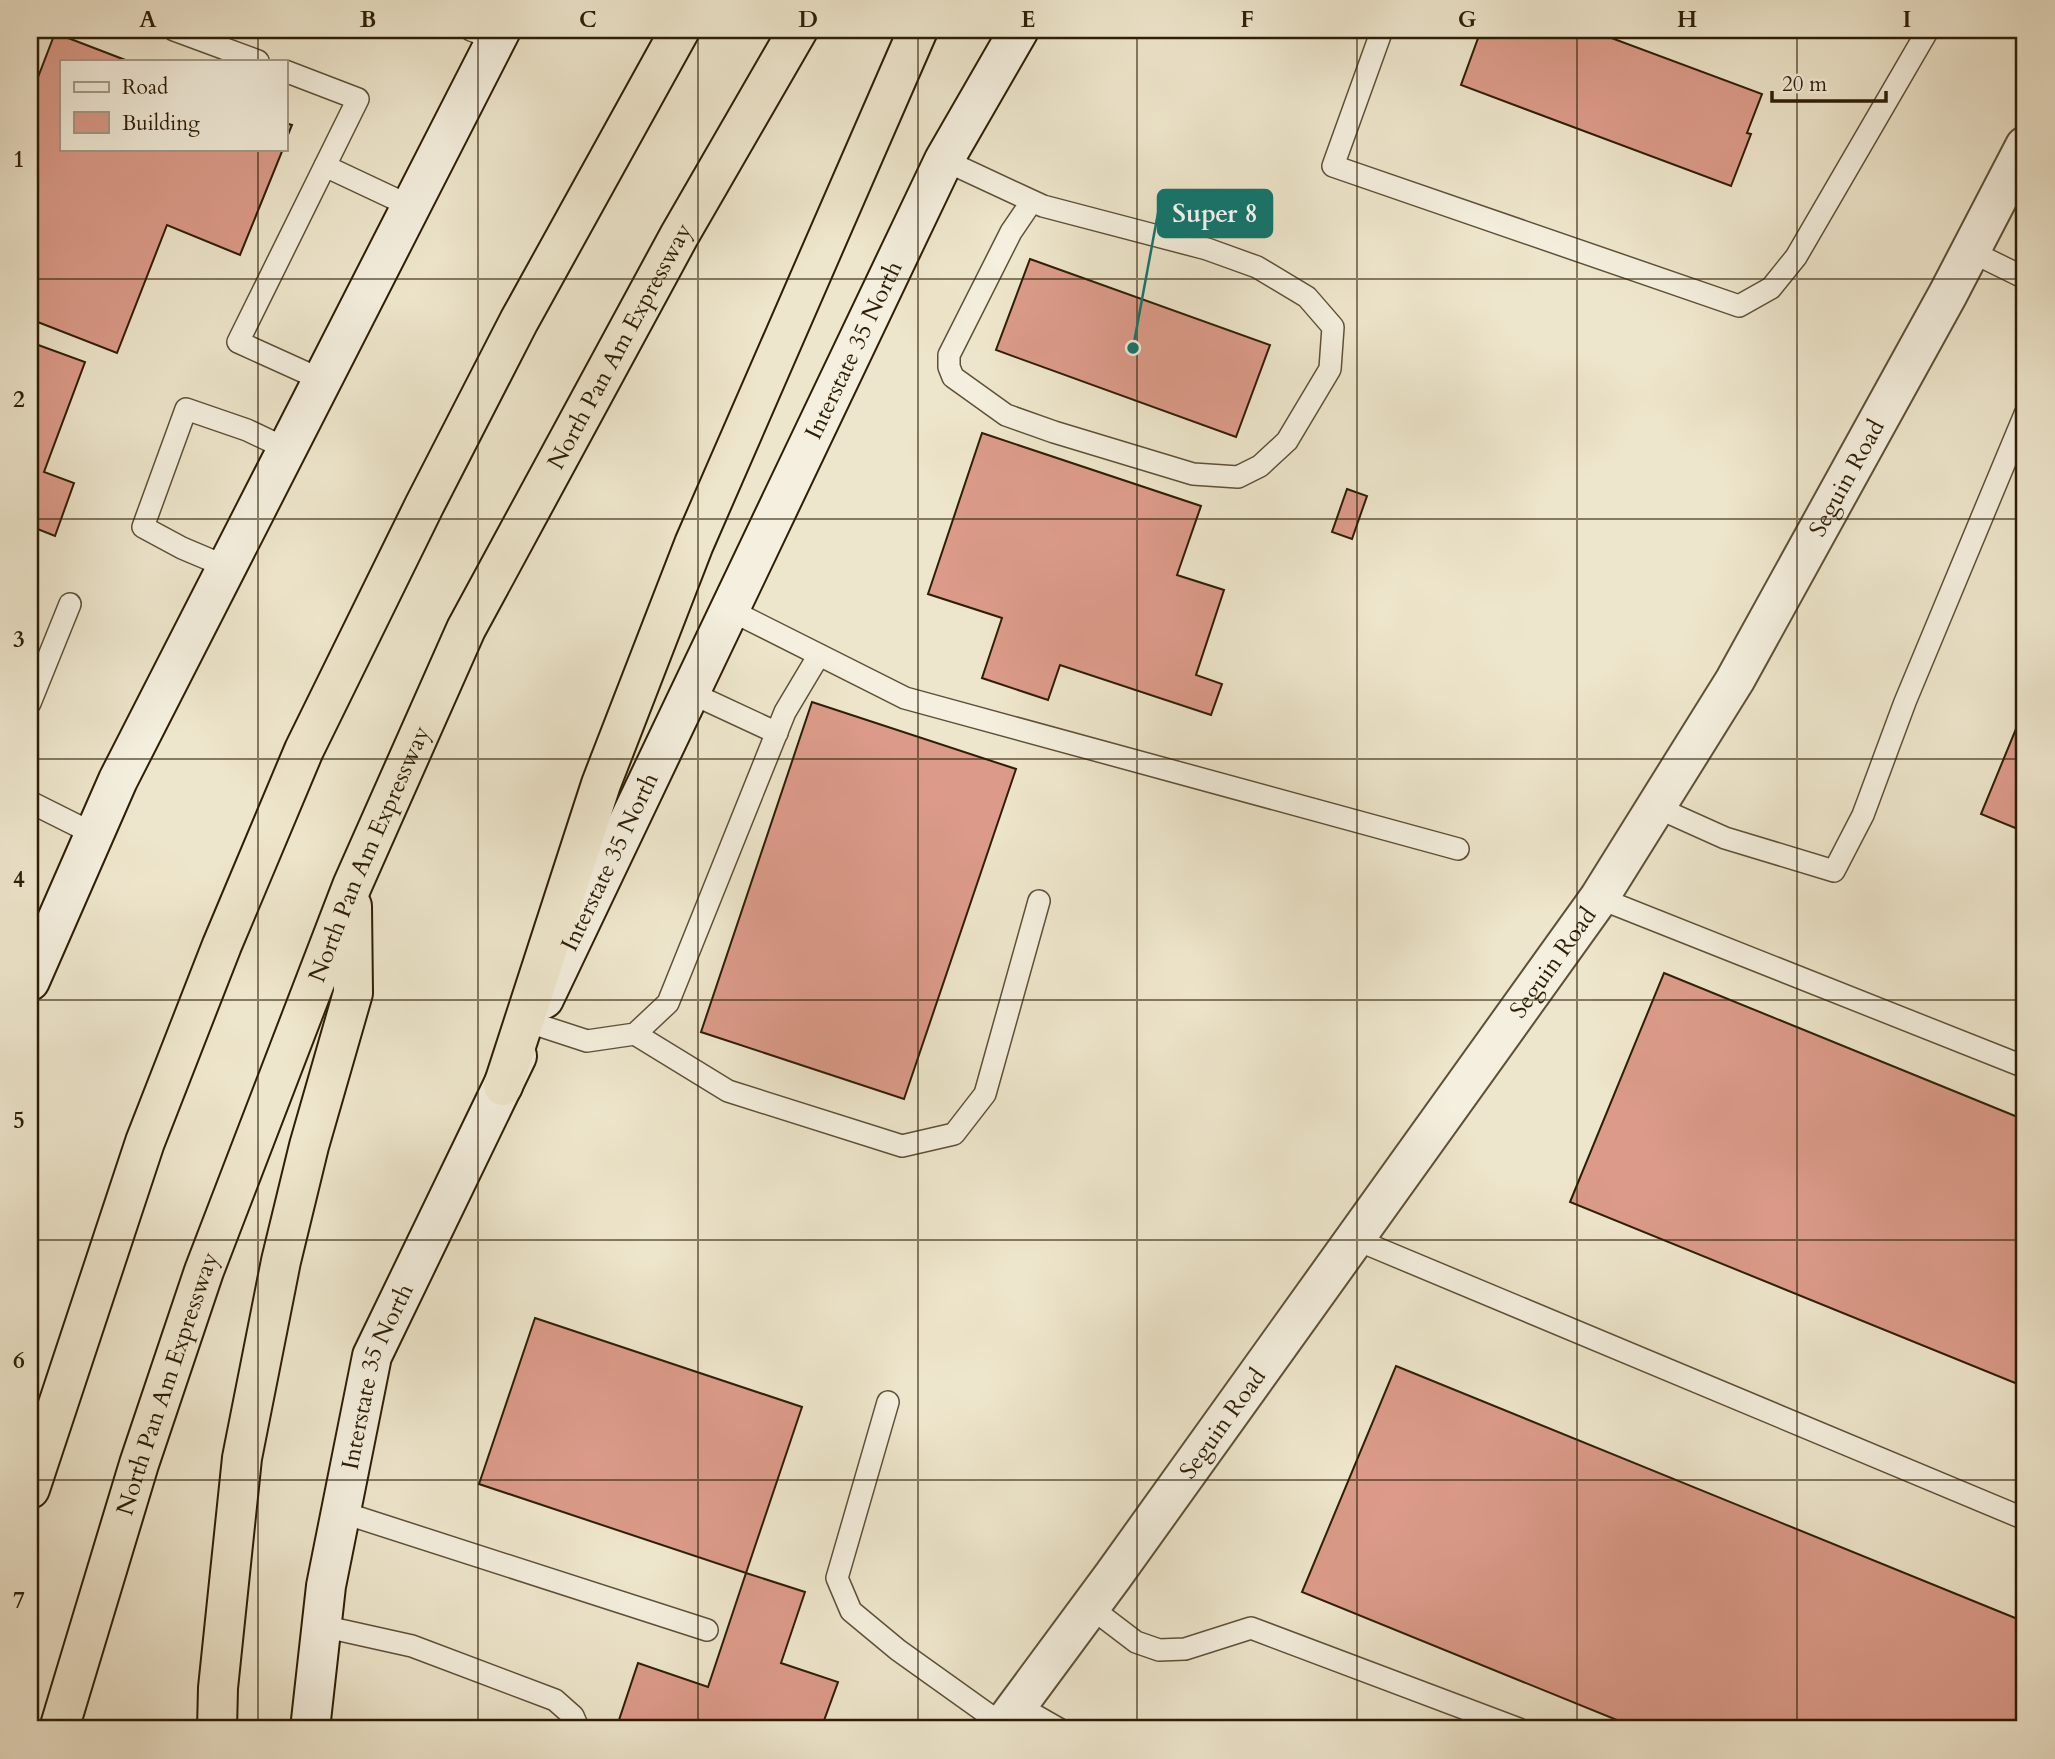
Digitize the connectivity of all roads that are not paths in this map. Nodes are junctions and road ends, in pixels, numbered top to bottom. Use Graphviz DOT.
graph roads {
  1 [pos="174,30"];
  2 [pos="680,30"];
  3 [pos="798,30"];
  4 [pos="918,30"];
  5 [pos="1019,30"];
  6 [pos="1382,30"];
  7 [pos="1928,30"];
  8 [pos="489,33"];
  9 [pos="255,60"];
  10 [pos="287,72"];
  11 [pos="2025,146"];
  12 [pos="944,160"];
  13 [pos="325,166"];
  14 [pos="1032,201"];
  15 [pos="410,206"];
  16 [pos="1970,251"];
  17 [pos="2025,278"];
  18 [pos="322,380"];
  19 [pos="2025,414"];
  20 [pos="287,449"];
  21 [pos="226,567"];
  22 [pos="70,604"];
  23 [pos="730,610"];
  24 [pos="819,655"];
  25 [pos="691,693"];
  26 [pos="30,703"];
  27 [pos="777,733"];
  28 [pos="30,802"];
  29 [pos="1657,807"];
  30 [pos="94,834"];
  31 [pos="1458,849"];
  32 [pos="352,886"];
  33 [pos="1599,898"];
  34 [pos="1038,901"];
  35 [pos="30,981"];
  36 [pos="532,1023"];
  37 [pos="635,1034"];
  38 [pos="2025,1067"];
  39 [pos="503,1086"];
  40 [pos="1355,1239"];
  41 [pos="888,1402"];
  42 [pos="30,1489"];
  43 [pos="341,1512"];
  44 [pos="2025,1519"];
  45 [pos="1090,1607"];
  46 [pos="322,1626"];
  47 [pos="707,1630"];
  48 [pos="1006,1720"];
  49 [pos="59,1729"];
  50 [pos="217,1729"];
  51 [pos="310,1729"];
  52 [pos="573,1729"];
  53 [pos="1059,1729"];
  54 [pos="1519,1729"];
  1 -- 9 [label="lane"];
  2 -- 42 [label="highway"];
  3 -- 32 [label="highway, North Pan Am Expressway"];
  4 -- 39 [label="highway"];
  5 -- 12 [label="main road, Interstate 35 North"];
  6 -- 7 [label="lane"];
  8 -- 15 [label="main road"];
  10 -- 13 [label="lane"];
  11 -- 16 [label="main road, Seguin Road"];
  12 -- 14 [label="lane"];
  12 -- 23 [label="main road, Interstate 35 North"];
  13 -- 15 [label="lane"];
  13 -- 18 [label="lane"];
  14 -- 14 [label="lane"];
  15 -- 18 [label="main road"];
  16 -- 17 [label="lane"];
  16 -- 29 [label="main road, Seguin Road"];
  18 -- 20 [label="main road"];
  19 -- 29 [label="lane"];
  20 -- 21 [label="main road"];
  20 -- 21 [label="lane"];
  21 -- 30 [label="main road"];
  22 -- 26 [label="lane"];
  23 -- 24 [label="lane"];
  23 -- 25 [label="main road, Interstate 35 North"];
  24 -- 27 [label="lane"];
  24 -- 31 [label="lane"];
  25 -- 27 [label="lane"];
  25 -- 36 [label="main road, Interstate 35 North"];
  27 -- 37 [label="lane"];
  28 -- 30 [label="lane"];
  29 -- 33 [label="main road, Seguin Road"];
  30 -- 35 [label="main road"];
  32 -- 49 [label="highway, North Pan Am Expressway"];
  32 -- 50 [label="highway"];
  33 -- 38 [label="lane"];
  33 -- 40 [label="main road, Seguin Road"];
  34 -- 37 [label="lane"];
  36 -- 37 [label="lane"];
  36 -- 39 [label="main road, Interstate 35 North"];
  39 -- 43 [label="main road, Interstate 35 North"];
  40 -- 44 [label="lane"];
  40 -- 45 [label="main road, Seguin Road"];
  41 -- 48 [label="lane"];
  43 -- 46 [label="main road, Interstate 35 North"];
  43 -- 47 [label="lane"];
  45 -- 48 [label="main road, Seguin Road"];
  45 -- 54 [label="lane"];
  46 -- 51 [label="main road, Interstate 35 North"];
  46 -- 52 [label="lane"];
  48 -- 53 [label="lane"];
}
